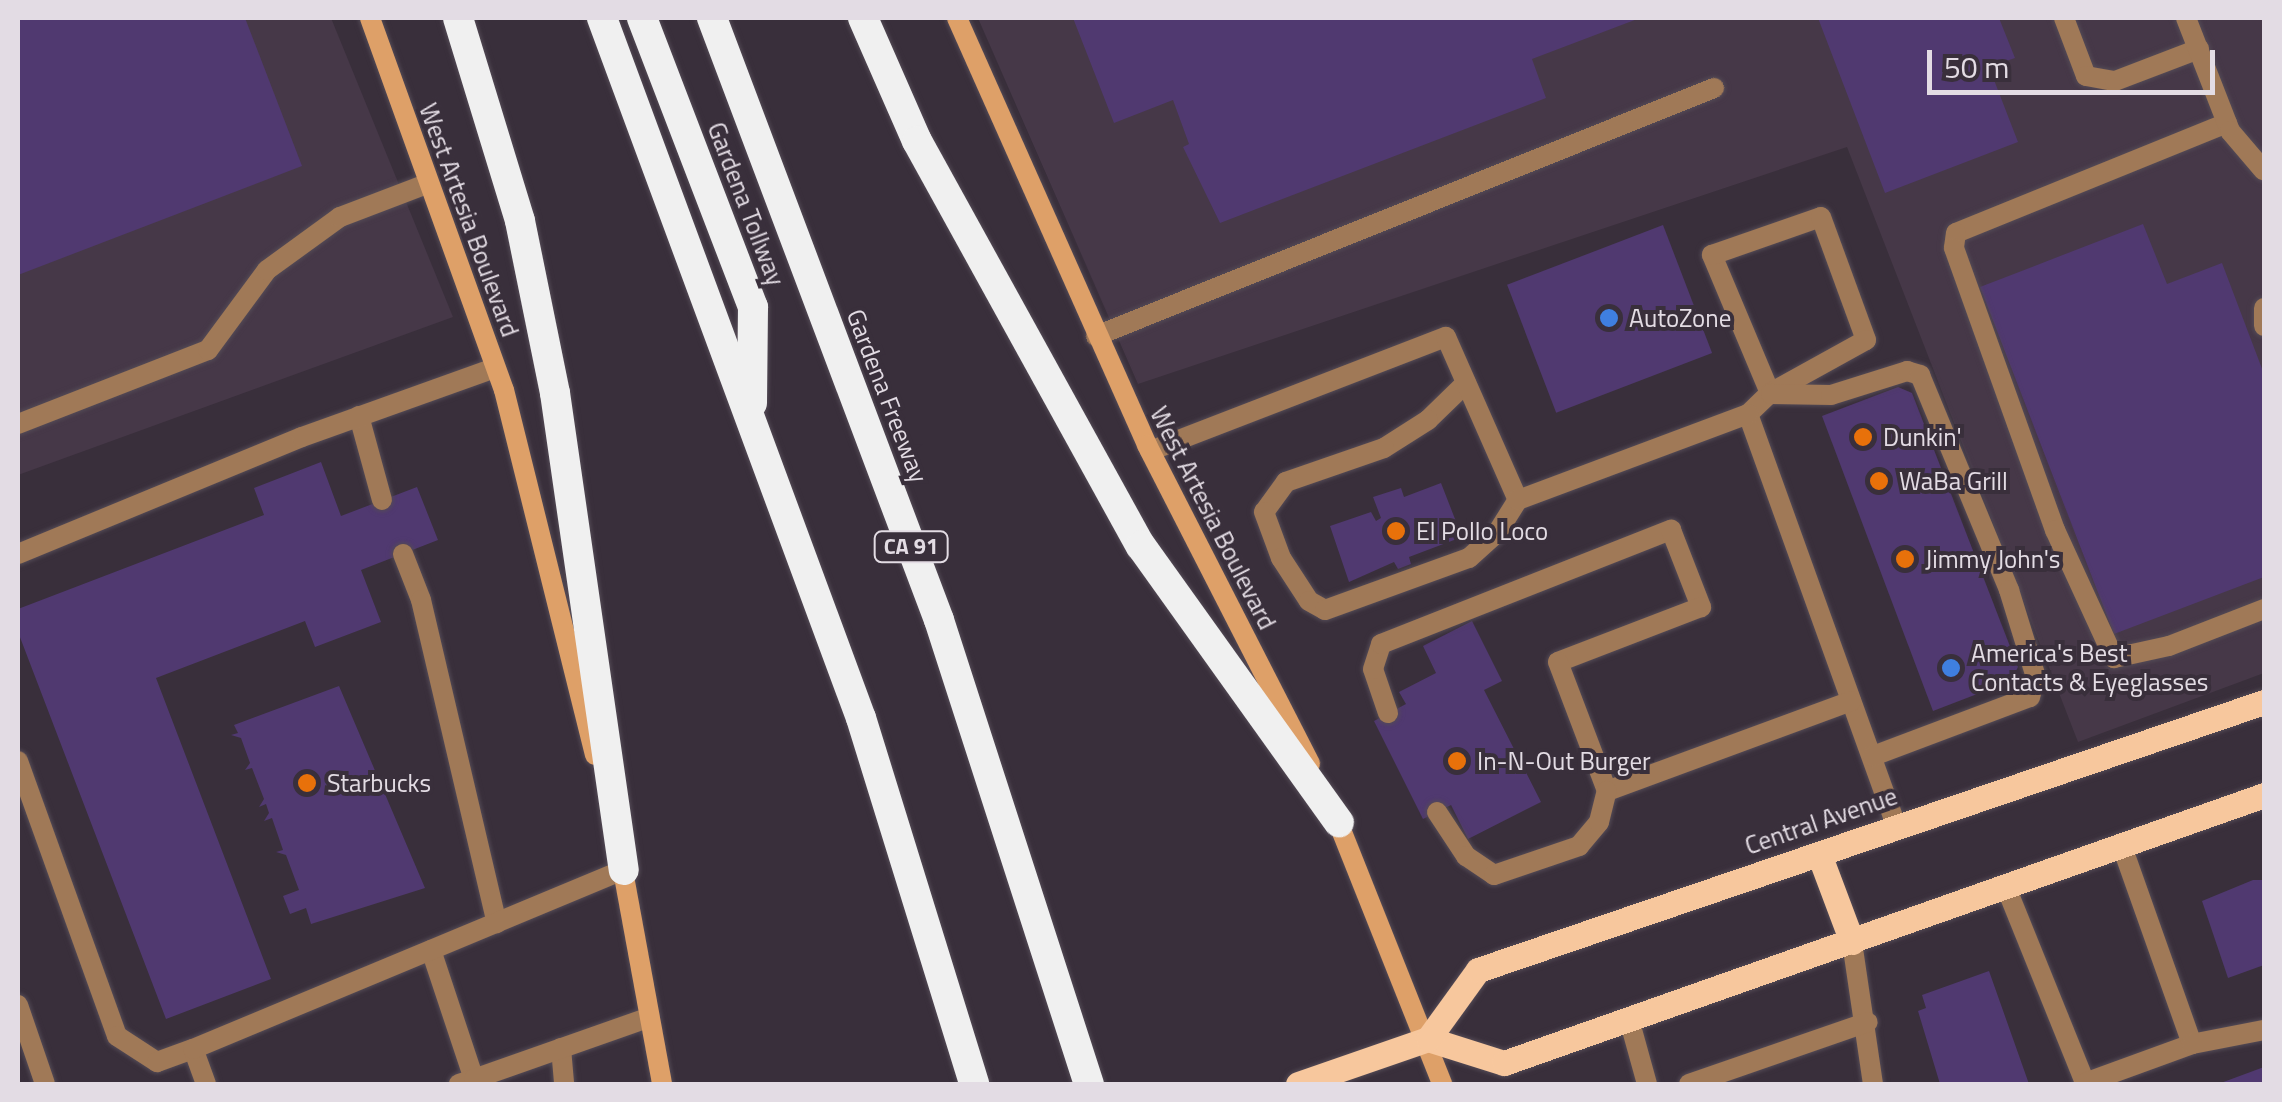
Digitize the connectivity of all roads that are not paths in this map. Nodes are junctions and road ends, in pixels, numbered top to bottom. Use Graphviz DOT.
graph roads {
  1 [pos="370,18"];
  2 [pos="458,18"];
  3 [pos="602,18"];
  4 [pos="642,18"];
  5 [pos="712,18"];
  6 [pos="863,18"];
  7 [pos="957,18"];
  8 [pos="2064,18"];
  9 [pos="2186,18"];
  10 [pos="2199,49"];
  11 [pos="1714,88"];
  12 [pos="2227,124"];
  13 [pos="2264,171"];
  14 [pos="429,182"];
  15 [pos="1096,336"];
  16 [pos="495,368"];
  17 [pos="1466,382"];
  18 [pos="1770,394"];
  19 [pos="1748,414"];
  20 [pos="360,416"];
  21 [pos="752,420"];
  22 [pos="18,424"];
  23 [pos="1150,451"];
  24 [pos="382,500"];
  25 [pos="1518,500"];
  26 [pos="18,554"];
  27 [pos="402,554"];
  28 [pos="2264,609"];
  29 [pos="1851,701"];
  30 [pos="2264,702"];
  31 [pos="1388,714"];
  32 [pos="1873,756"];
  33 [pos="18,761"];
  34 [pos="1607,791"];
  35 [pos="2264,795"];
  36 [pos="1437,812"];
  37 [pos="1339,823"];
  38 [pos="1897,827"];
  39 [pos="2122,846"];
  40 [pos="1819,854"];
  41 [pos="624,870"];
  42 [pos="2006,886"];
  43 [pos="497,923"];
  44 [pos="1852,942"];
  45 [pos="431,950"];
  46 [pos="18,1004"];
  47 [pos="648,1018"];
  48 [pos="1630,1019"];
  49 [pos="1868,1022"];
  50 [pos="2264,1030"];
  51 [pos="1428,1039"];
  52 [pos="2192,1044"];
  53 [pos="562,1048"];
  54 [pos="193,1049"];
  55 [pos="467,1082"];
  56 [pos="45,1084"];
  57 [pos="206,1084"];
  58 [pos="564,1084"];
  59 [pos="662,1084"];
  60 [pos="974,1084"];
  61 [pos="1089,1084"];
  62 [pos="1298,1084"];
  63 [pos="1442,1084"];
  64 [pos="1647,1084"];
  65 [pos="1689,1084"];
  66 [pos="1871,1084"];
  1 -- 14 [label="main road, West Artesia Boulevard"];
  2 -- 41 [label="highway"];
  3 -- 21 [label="highway"];
  4 -- 21 [label="highway, Gardena Tollway"];
  5 -- 61 [label="highway, Gardena Freeway / CA 91"];
  6 -- 37 [label="highway"];
  7 -- 15 [label="main road, West Artesia Boulevard"];
  8 -- 10 [label="street"];
  9 -- 10 [label="street"];
  10 -- 12 [label="street"];
  11 -- 15 [label="street"];
  12 -- 13 [label="street"];
  12 -- 28 [label="street"];
  14 -- 16 [label="main road, West Artesia Boulevard"];
  14 -- 22 [label="street"];
  15 -- 23 [label="main road, West Artesia Boulevard"];
  16 -- 20 [label="street"];
  16 -- 41 [label="main road, West Artesia Boulevard"];
  17 -- 23 [label="street"];
  17 -- 25 [label="street"];
  17 -- 25 [label="street"];
  18 -- 18 [label="street"];
  18 -- 19 [label="street"];
  18 -- 32 [label="street"];
  19 -- 25 [label="street"];
  19 -- 29 [label="street"];
  20 -- 24 [label="street"];
  20 -- 26 [label="street"];
  21 -- 60 [label="highway"];
  23 -- 37 [label="main road, West Artesia Boulevard"];
  27 -- 43 [label="street"];
  29 -- 32 [label="street"];
  29 -- 34 [label="street"];
  30 -- 38 [label="main road, Central Avenue"];
  31 -- 34 [label="street"];
  32 -- 38 [label="street"];
  33 -- 54 [label="street"];
  34 -- 36 [label="street"];
  35 -- 39 [label="main road"];
  37 -- 51 [label="main road, West Artesia Boulevard"];
  38 -- 40 [label="main road, Central Avenue"];
  39 -- 42 [label="main road"];
  39 -- 52 [label="street"];
  40 -- 44 [label="main road"];
  40 -- 51 [label="main road, Central Avenue"];
  41 -- 43 [label="street"];
  41 -- 47 [label="main road, West Artesia Boulevard"];
  42 -- 44 [label="main road"];
  42 -- 52 [label="street"];
  43 -- 45 [label="street"];
  44 -- 48 [label="main road"];
  44 -- 49 [label="street"];
  45 -- 54 [label="street"];
  45 -- 55 [label="street"];
  46 -- 56 [label="street"];
  47 -- 53 [label="street"];
  47 -- 59 [label="main road, West Artesia Boulevard"];
  48 -- 51 [label="main road"];
  48 -- 64 [label="street"];
  49 -- 65 [label="street"];
  49 -- 66 [label="street"];
  50 -- 52 [label="street"];
  51 -- 62 [label="main road"];
  51 -- 63 [label="main road, West Artesia Boulevard"];
  53 -- 55 [label="street"];
  53 -- 58 [label="street"];
  54 -- 57 [label="street"];
}
